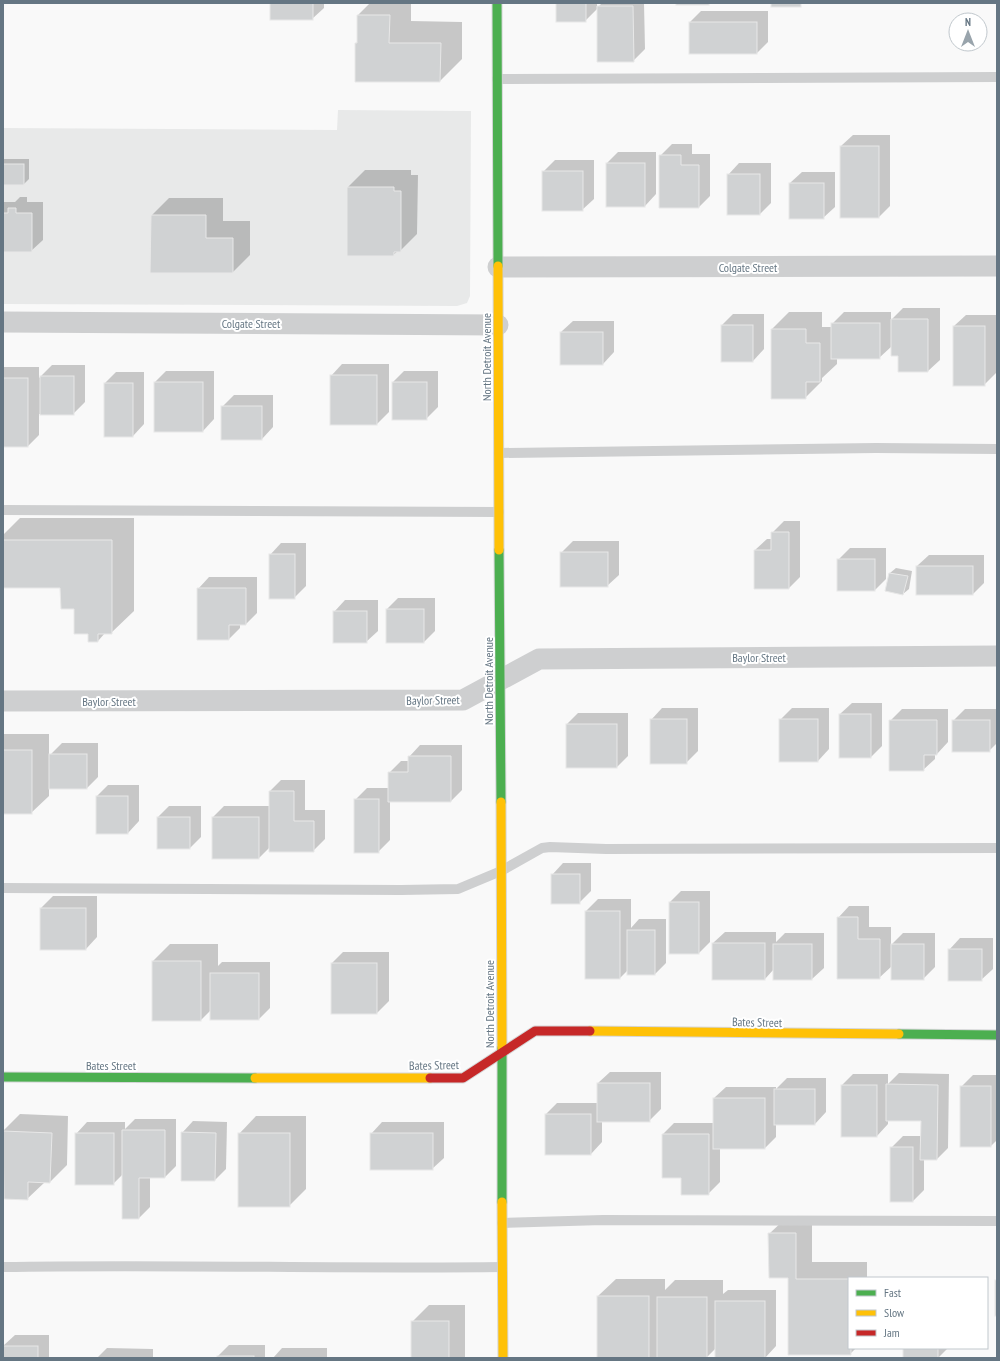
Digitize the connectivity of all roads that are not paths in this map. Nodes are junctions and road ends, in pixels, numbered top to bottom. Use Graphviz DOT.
graph roads {
  1 [pos="497,3"];
  2 [pos="997,78"];
  3 [pos="497,79"];
  4 [pos="997,266"];
  5 [pos="498,267"];
  6 [pos="3,322"];
  7 [pos="498,324"];
  8 [pos="997,449"];
  9 [pos="499,453"];
  10 [pos="3,510"];
  11 [pos="499,512"];
  12 [pos="997,656"];
  13 [pos="501,680"];
  14 [pos="3,701"];
  15 [pos="997,848"];
  16 [pos="501,871"];
  17 [pos="3,888"];
  18 [pos="997,1035"];
  19 [pos="501,1053"];
  20 [pos="3,1077"];
  21 [pos="997,1221"];
  22 [pos="502,1223"];
  23 [pos="3,1267"];
  24 [pos="502,1267"];
  25 [pos="503,1358"];
  1 -- 3 [label="street, North Detroit Avenue"];
  2 -- 3 [label="lane"];
  3 -- 5 [label="street, North Detroit Avenue"];
  4 -- 5 [label="street, Colgate Street"];
  5 -- 7 [label="street, North Detroit Avenue"];
  6 -- 7 [label="street, Colgate Street"];
  7 -- 9 [label="street, North Detroit Avenue"];
  8 -- 9 [label="lane"];
  9 -- 11 [label="street, North Detroit Avenue"];
  10 -- 11 [label="lane"];
  11 -- 13 [label="street, North Detroit Avenue"];
  12 -- 13 [label="street, Baylor Street"];
  13 -- 14 [label="street, Baylor Street"];
  13 -- 16 [label="street, North Detroit Avenue"];
  15 -- 16 [label="lane"];
  16 -- 17 [label="lane"];
  16 -- 19 [label="street, North Detroit Avenue"];
  18 -- 19 [label="street, Bates Street"];
  19 -- 20 [label="street, Bates Street"];
  19 -- 22 [label="street, North Detroit Avenue"];
  21 -- 22 [label="lane"];
  22 -- 24 [label="street, North Detroit Avenue"];
  23 -- 24 [label="lane"];
  24 -- 25 [label="street, North Detroit Avenue"];
}
